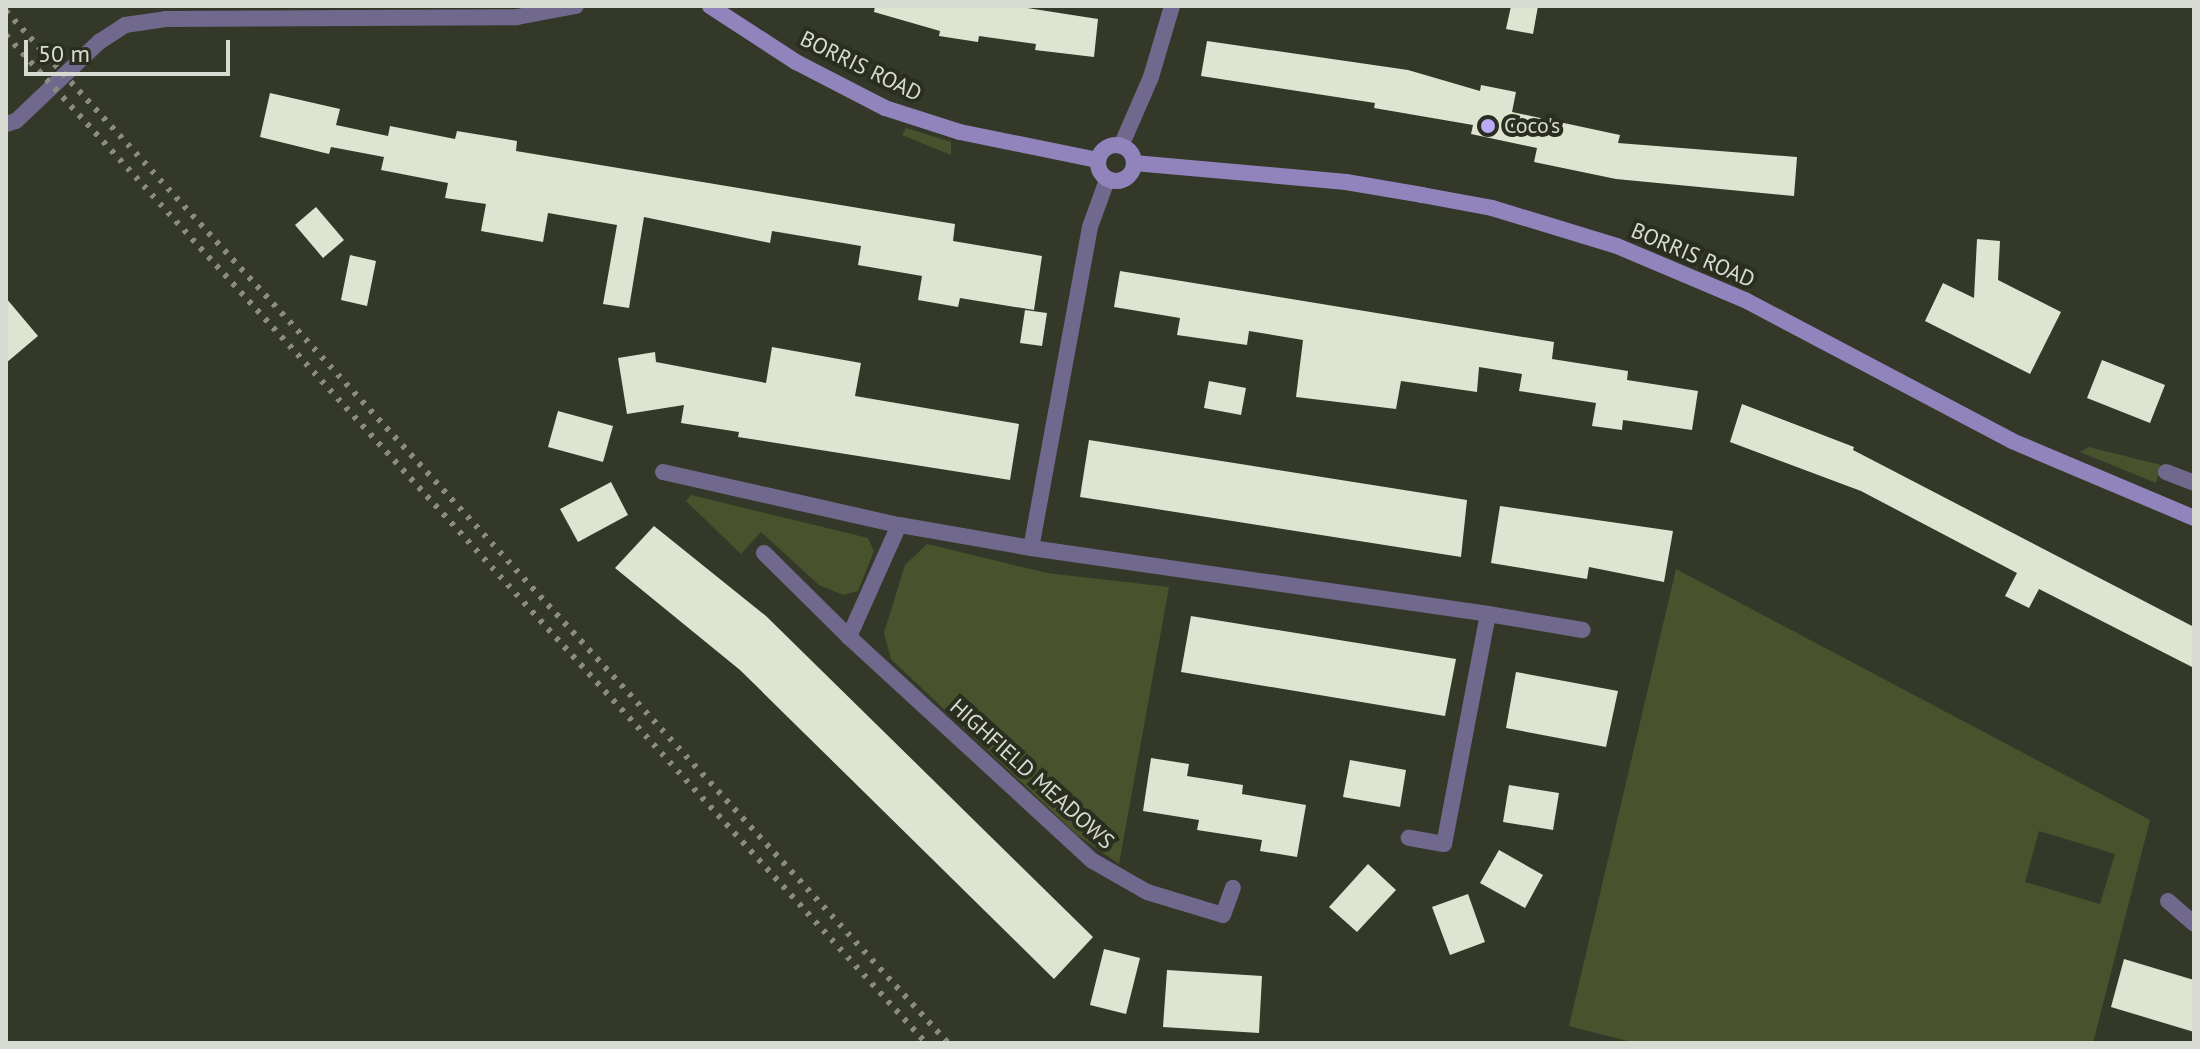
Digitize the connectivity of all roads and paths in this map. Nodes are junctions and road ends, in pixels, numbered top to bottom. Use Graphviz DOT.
graph roads {
  1 [pos="576,6"];
  2 [pos="710,6"];
  3 [pos="1172,6"];
  4 [pos="6,124"];
  5 [pos="1121,146"];
  6 [pos="1098,160"];
  7 [pos="1134,163"];
  8 [pos="1107,180"];
  9 [pos="663,472"];
  10 [pos="2166,472"];
  11 [pos="2194,483"];
  12 [pos="2194,518"];
  13 [pos="899,525"];
  14 [pos="1031,548"];
  15 [pos="764,553"];
  16 [pos="1488,614"];
  17 [pos="1583,630"];
  18 [pos="849,637"];
  19 [pos="1409,838"];
  20 [pos="1233,888"];
  21 [pos="2168,901"];
  22 [pos="2194,924"];
  1 -- 4 [label="street"];
  2 -- 6 [label="street, BORRIS ROAD"];
  3 -- 5 [label="street"];
  5 -- 6 [label="street"];
  5 -- 7 [label="street"];
  6 -- 8 [label="street"];
  7 -- 8 [label="street"];
  7 -- 12 [label="street, BORRIS ROAD"];
  8 -- 14 [label="street"];
  9 -- 13 [label="street"];
  10 -- 11 [label="street"];
  13 -- 14 [label="street"];
  13 -- 18 [label="street"];
  14 -- 16 [label="street"];
  15 -- 18 [label="street, HIGHFIELD MEADOWS"];
  16 -- 17 [label="street"];
  16 -- 19 [label="street"];
  18 -- 20 [label="street, HIGHFIELD MEADOWS"];
  21 -- 22 [label="street"];
}
